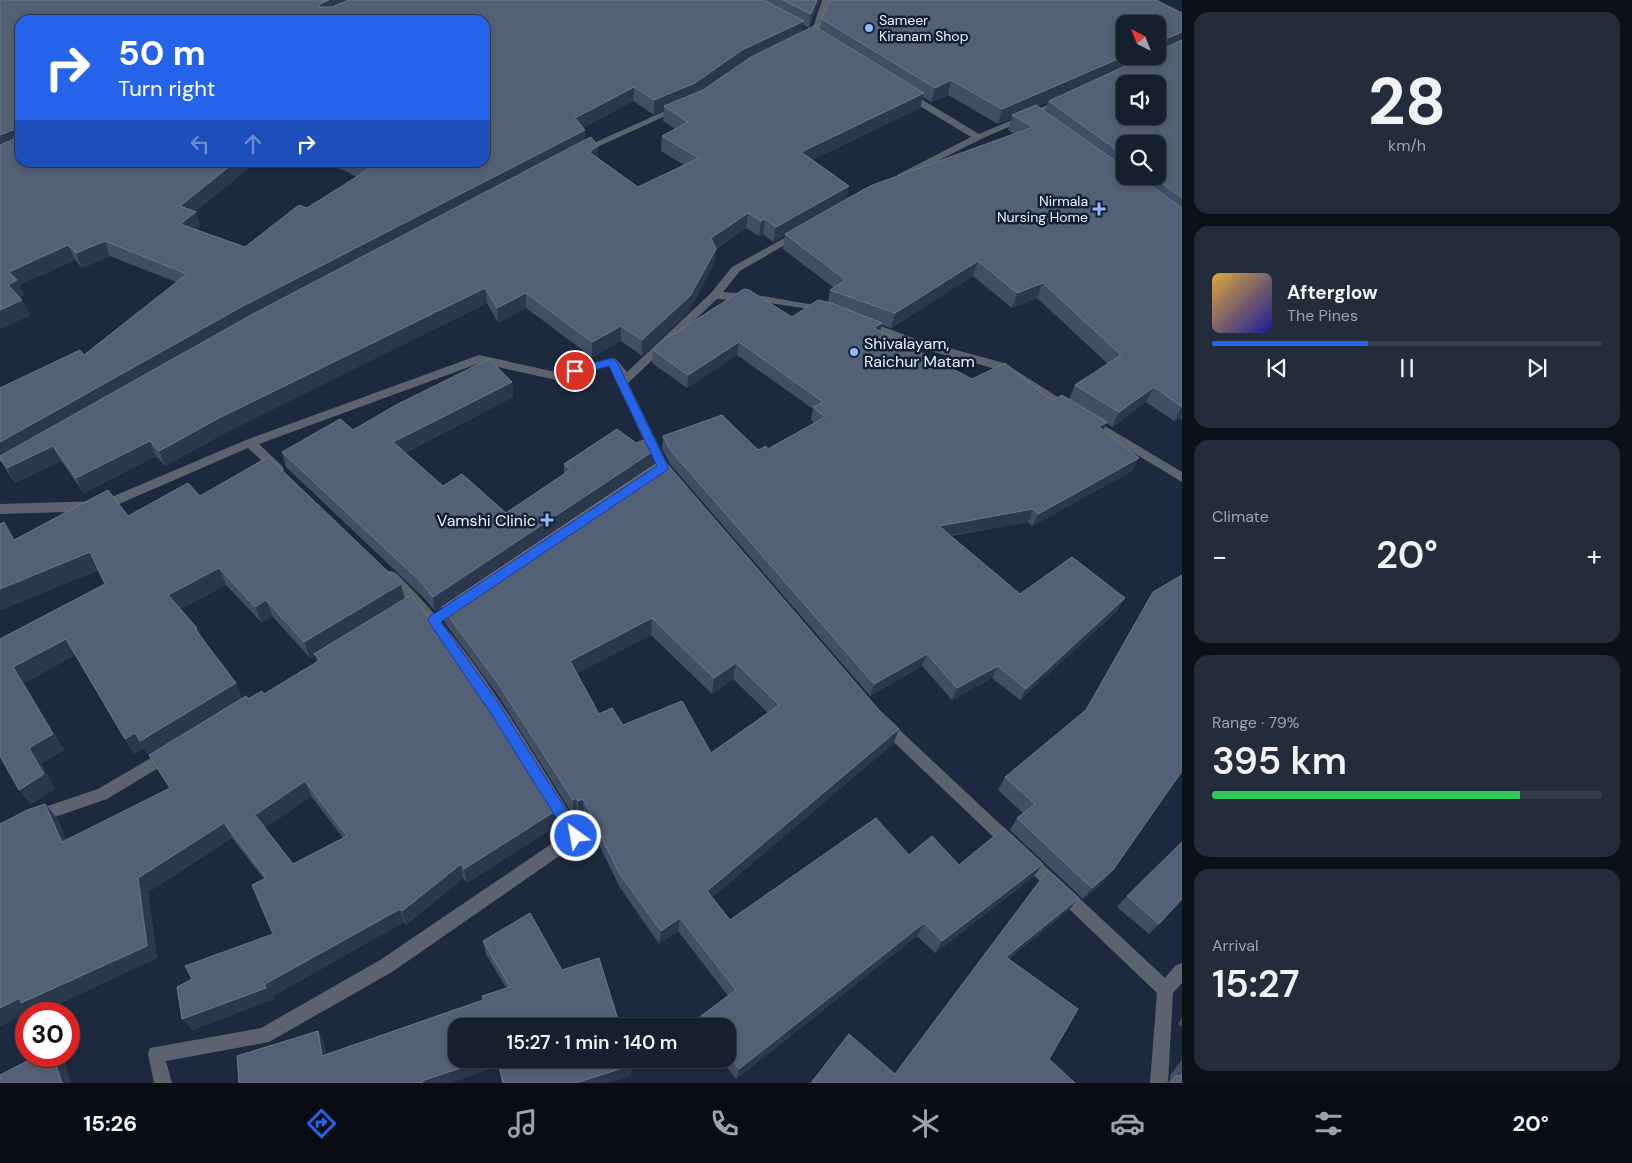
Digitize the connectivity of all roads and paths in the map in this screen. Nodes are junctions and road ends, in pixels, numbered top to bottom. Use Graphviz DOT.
graph roads {
  1 [pos="826,0"];
  2 [pos="795,43"];
  3 [pos="902,91"];
  4 [pos="1067,100"];
  5 [pos="689,104"];
  6 [pos="978,137"];
  7 [pos="568,158"];
  8 [pos="891,182"];
  9 [pos="805,230"];
  10 [pos="714,295"];
  11 [pos="840,314"];
  12 [pos="858,322"];
  13 [pos="612,362"];
  14 [pos="250,444"];
  15 [pos="285,476"];
  16 [pos="646,478"];
  17 [pos="1182,478"];
  18 [pos="0,509"];
  19 [pos="382,569"];
  20 [pos="417,602"];
  21 [pos="400,612"];
  22 [pos="873,712"];
  23 [pos="178,747"];
  24 [pos="18,823"];
  25 [pos="1182,971"];
  26 [pos="1165,990"];
  27 [pos="163,1083"];
  28 [pos="1159,1083"];
  1 -- 2 [label="street"];
  3 -- 6 [label="street"];
  4 -- 6 [label="street"];
  5 -- 7 [label="street"];
  6 -- 8 [label="street"];
  9 -- 10 [label="street"];
  10 -- 11 [label="street"];
  10 -- 13 [label="street"];
  12 -- 17 [label="street"];
  13 -- 14 [label="street"];
  13 -- 16 [label="street"];
  14 -- 15 [label="street"];
  14 -- 18 [label="street"];
  19 -- 20 [label="street"];
  20 -- 21 [label="street"];
  20 -- 27 [label="street"];
  22 -- 26 [label="street"];
  23 -- 24 [label="street"];
  25 -- 26 [label="street"];
  26 -- 28 [label="street"];
}
